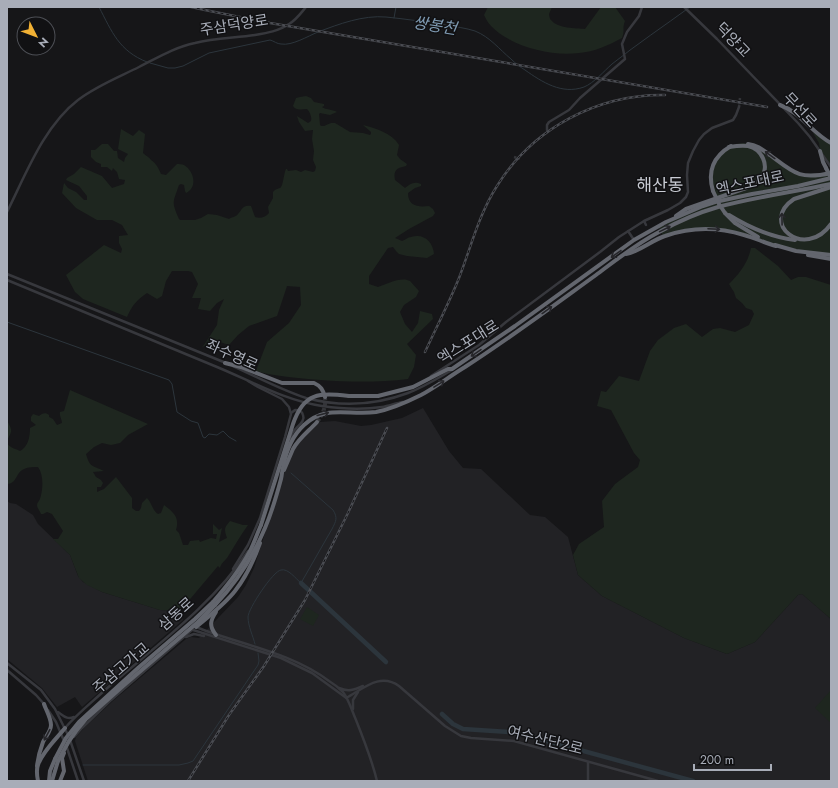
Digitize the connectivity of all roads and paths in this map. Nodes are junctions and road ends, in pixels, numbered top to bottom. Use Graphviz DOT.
graph roads {
  1 [pos="306,7"];
  2 [pos="642,7"];
  3 [pos="684,7"];
  4 [pos="765,89"];
  5 [pos="780,105"];
  6 [pos="739,107"];
  7 [pos="547,130"];
  8 [pos="831,143"];
  9 [pos="729,147"];
  10 [pos="820,151"];
  11 [pos="829,167"];
  12 [pos="831,173"];
  13 [pos="831,178"];
  14 [pos="831,184"];
  15 [pos="831,187"];
  16 [pos="7,212"];
  17 [pos="725,213"];
  18 [pos="644,221"];
  19 [pos="666,222"];
  20 [pos="831,224"];
  21 [pos="646,225"];
  22 [pos="628,231"];
  23 [pos="814,238"];
  24 [pos="615,240"];
  25 [pos="634,240"];
  26 [pos="617,243"];
  27 [pos="776,246"];
  28 [pos="796,251"];
  29 [pos="624,255"];
  30 [pos="831,255"];
  31 [pos="831,259"];
  32 [pos="7,274"];
  33 [pos="7,280"];
  34 [pos="225,363"];
  35 [pos="445,369"];
  36 [pos="452,369"];
  37 [pos="244,378"];
  38 [pos="427,378"];
  39 [pos="324,397"];
  40 [pos="405,402"];
  41 [pos="290,414"];
  42 [pos="317,422"];
  43 [pos="291,441"];
  44 [pos="281,478"];
  45 [pos="255,540"];
  46 [pos="228,578"];
  47 [pos="216,605"];
  48 [pos="184,623"];
  49 [pos="180,626"];
  50 [pos="194,629"];
  51 [pos="215,636"];
  52 [pos="184,638"];
  53 [pos="7,663"];
  54 [pos="7,670"];
  55 [pos="367,685"];
  56 [pos="337,687"];
  57 [pos="359,690"];
  58 [pos="346,698"];
  59 [pos="44,704"];
  60 [pos="55,709"];
  61 [pos="78,714"];
  62 [pos="353,714"];
  63 [pos="65,728"];
  64 [pos="61,733"];
  65 [pos="71,741"];
  66 [pos="67,748"];
  67 [pos="56,760"];
  68 [pos="588,762"];
  69 [pos="37,766"];
  70 [pos="38,781"];
  71 [pos="49,781"];
  72 [pos="52,781"];
  73 [pos="60,781"];
  74 [pos="78,781"];
  75 [pos="84,781"];
  76 [pos="377,781"];
  77 [pos="588,781"];
  78 [pos="658,781"];
  1 -- 16 [label="street, 주삼덕양로"];
  2 -- 7 [label="street"];
  3 -- 4 [label="street, 덕양교"];
  4 -- 5 [label="street, 무선로"];
  5 -- 8 [label="highway"];
  5 -- 10 [label="street, 무선로"];
  6 -- 18 [label="street"];
  12 -- 9 [label="highway, one-way"];
  9 -- 17 [label="highway, bridge"];
  9 -- 19 [label="highway"];
  10 -- 11 [label="highway"];
  11 -- 13 [label="highway, bridge"];
  13 -- 19 [label="highway, 엑스포대로"];
  29 -- 14 [label="highway, 엑스포대로, one-way"];
  23 -- 15 [label="highway, one-way"];
  17 -- 23 [label="highway"];
  17 -- 27 [label="highway"];
  18 -- 21 [label="street"];
  18 -- 22 [label="street"];
  19 -- 25 [label="highway, 엑스포대로"];
  20 -- 23 [label="highway"];
  22 -- 24 [label="street"];
  22 -- 25 [label="street"];
  24 -- 26 [label="street"];
  24 -- 35 [label="street"];
  25 -- 36 [label="highway, 엑스포대로, one-way"];
  27 -- 28 [label="highway"];
  29 -- 27 [label="highway, one-way"];
  28 -- 30 [label="highway"];
  28 -- 31 [label="highway"];
  40 -- 29 [label="highway, 엑스포대로, one-way"];
  32 -- 34 [label="street, 좌수영로"];
  33 -- 37 [label="street, 좌수영로"];
  34 -- 36 [label="street, 좌수영로"];
  34 -- 39 [label="highway"];
  35 -- 36 [label="highway, 엑스포대로"];
  35 -- 38 [label="street"];
  35 -- 45 [label="highway, 엑스포대로, bridge"];
  37 -- 40 [label="street, 좌수영로"];
  37 -- 41 [label="street"];
  43 -- 40 [label="highway, 엑스포대로, one-way"];
  41 -- 43 [label="street"];
  41 -- 46 [label="street"];
  42 -- 44 [label="highway"];
  43 -- 44 [label="highway, 엑스포대로"];
  44 -- 47 [label="highway, 엑스포대로"];
  45 -- 46 [label="street"];
  45 -- 47 [label="highway, 엑스포대로"];
  46 -- 48 [label="street, 삼동로"];
  47 -- 50 [label="highway"];
  47 -- 51 [label="highway"];
  47 -- 67 [label="highway, 주삼고가교, bridge"];
  48 -- 49 [label="street, 삼동로"];
  48 -- 50 [label="street"];
  49 -- 50 [label="street"];
  49 -- 61 [label="street, 삼동로"];
  50 -- 51 [label="street"];
  50 -- 52 [label="street, 삼동로"];
  51 -- 52 [label="street"];
  51 -- 56 [label="street"];
  51 -- 58 [label="street"];
  52 -- 65 [label="street, 삼동로"];
  53 -- 60 [label="street"];
  54 -- 59 [label="street"];
  55 -- 56 [label="street"];
  55 -- 57 [label="street, 여수산단2로"];
  55 -- 68 [label="street, 여수산단2로"];
  56 -- 58 [label="street"];
  57 -- 58 [label="street, 여수산단2로"];
  57 -- 62 [label="street"];
  58 -- 62 [label="street"];
  59 -- 64 [label="street"];
  59 -- 69 [label="highway, one-way"];
  60 -- 61 [label="street"];
  60 -- 63 [label="street"];
  61 -- 63 [label="street, 삼동로"];
  62 -- 76 [label="street"];
  63 -- 64 [label="highway"];
  63 -- 65 [label="street"];
  64 -- 66 [label="street"];
  64 -- 69 [label="highway"];
  65 -- 66 [label="street, 삼동로"];
  65 -- 75 [label="street"];
  66 -- 73 [label="highway"];
  66 -- 74 [label="street"];
  67 -- 71 [label="highway"];
  67 -- 72 [label="highway"];
  68 -- 77 [label="street, 여수산단2로"];
  68 -- 78 [label="street, 여수산단2로"];
  69 -- 70 [label="highway"];
}
